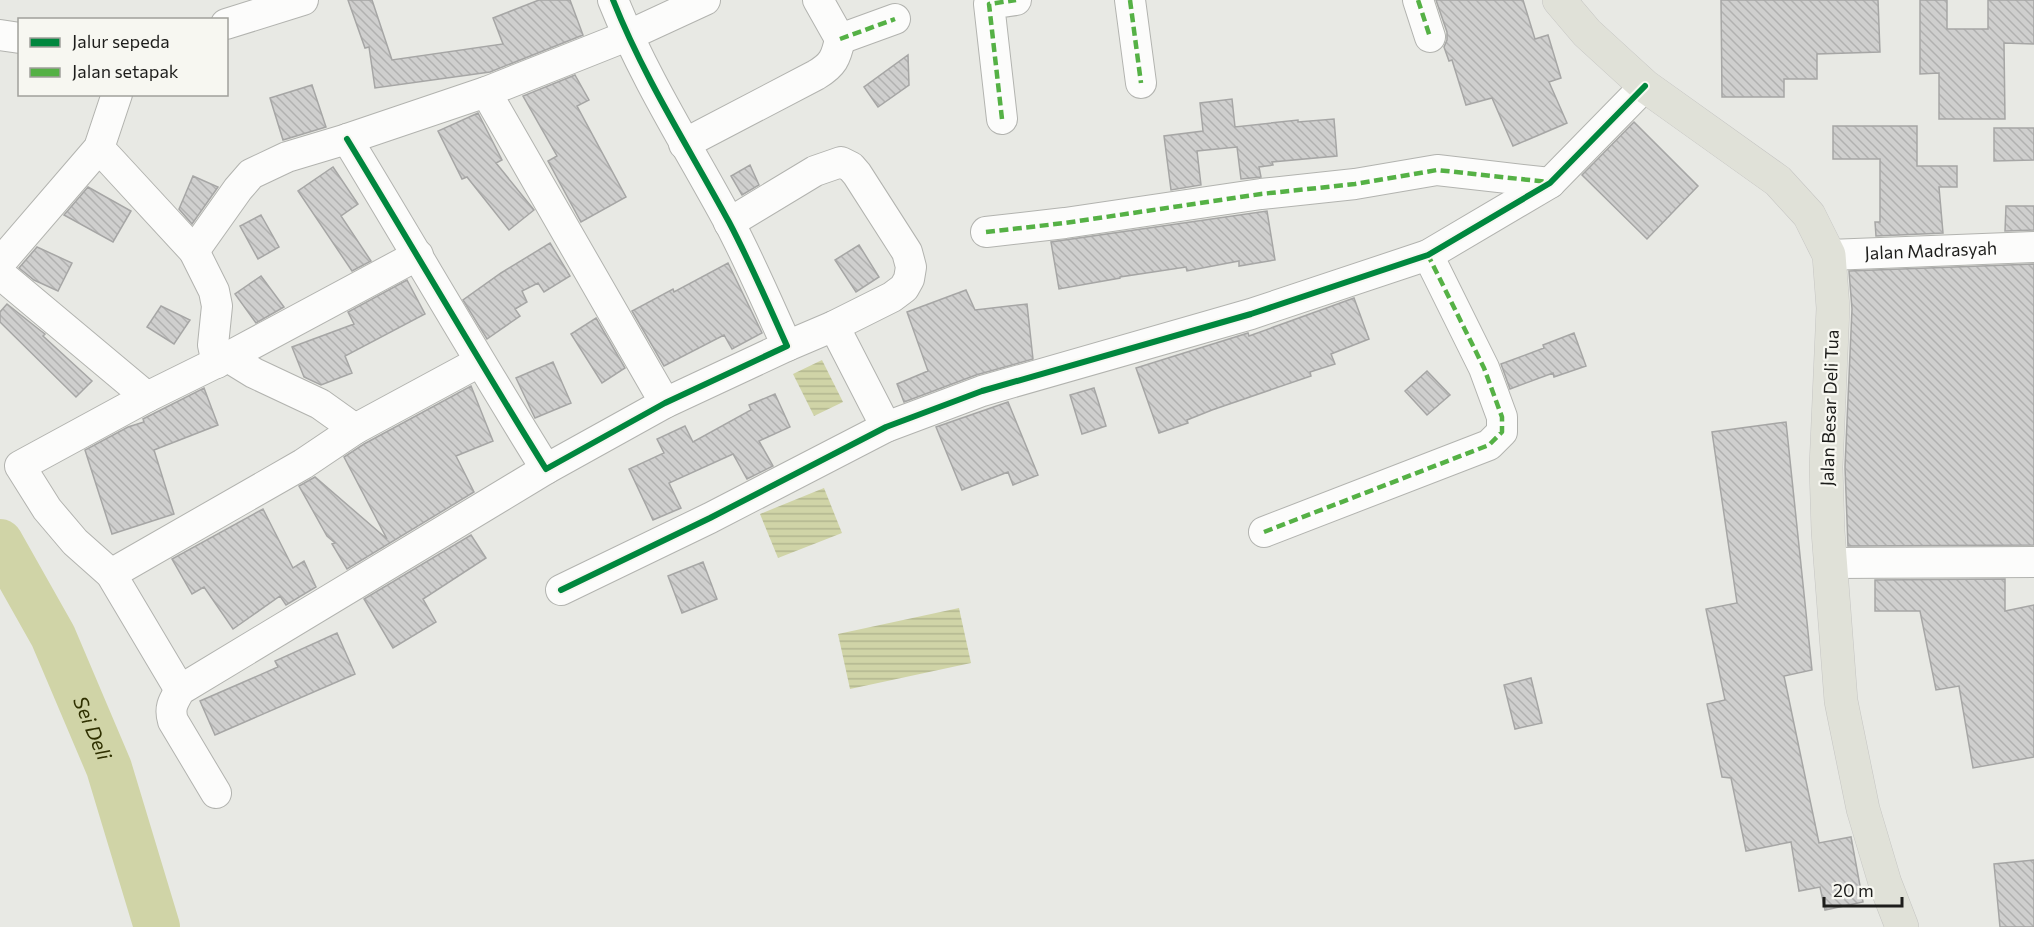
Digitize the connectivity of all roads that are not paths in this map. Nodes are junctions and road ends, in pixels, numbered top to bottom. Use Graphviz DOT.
graph roads {
  1 [pos="303,0"];
  2 [pos="613,0"];
  3 [pos="705,0"];
  4 [pos="818,0"];
  5 [pos="1016,0"];
  6 [pos="1130,0"];
  7 [pos="1418,0"];
  8 [pos="1559,0"];
  9 [pos="895,19"];
  10 [pos="228,23"];
  11 [pos="0,35"];
  12 [pos="627,36"];
  13 [pos="1430,37"];
  14 [pos="18,38"];
  15 [pos="840,39"];
  16 [pos="1141,83"];
  17 [pos="1645,86"];
  18 [pos="486,92"];
  19 [pos="116,96"];
  20 [pos="1002,119"];
  21 [pos="347,139"];
  22 [pos="684,144"];
  23 [pos="99,148"];
  24 [pos="1550,183"];
  25 [pos="729,223"];
  26 [pos="986,232"];
  27 [pos="2034,247"];
  28 [pos="194,251"];
  29 [pos="418,255"];
  30 [pos="1428,255"];
  31 [pos="1829,255"];
  32 [pos="0,263"];
  33 [pos="0,274"];
  34 [pos="834,326"];
  35 [pos="787,346"];
  36 [pos="222,360"];
  37 [pos="479,362"];
  38 [pos="147,397"];
  39 [pos="665,403"];
  40 [pos="885,427"];
  41 [pos="355,429"];
  42 [pos="10,457"];
  43 [pos="546,469"];
  44 [pos="1264,532"];
  45 [pos="1832,562"];
  46 [pos="2034,562"];
  47 [pos="111,574"];
  48 [pos="561,590"];
  49 [pos="180,690"];
  50 [pos="216,794"];
  51 [pos="1902,927"];
  1 -- 10 [label="street"];
  2 -- 12 [label="street"];
  3 -- 12 [label="street"];
  4 -- 15 [label="street"];
  5 -- 20 [label="street"];
  6 -- 16 [label="street"];
  7 -- 13 [label="street"];
  8 -- 17 [label="main road, Jalan Besar Deli Tua"];
  9 -- 15 [label="street"];
  11 -- 14 [label="street"];
  12 -- 18 [label="street"];
  12 -- 22 [label="street"];
  15 -- 22 [label="street"];
  17 -- 24 [label="street"];
  17 -- 31 [label="main road, Jalan Besar Deli Tua"];
  18 -- 21 [label="street"];
  18 -- 39 [label="street"];
  19 -- 23 [label="street"];
  21 -- 28 [label="street"];
  21 -- 29 [label="street"];
  22 -- 25 [label="street"];
  23 -- 28 [label="street"];
  23 -- 32 [label="street"];
  24 -- 26 [label="street"];
  24 -- 30 [label="street"];
  25 -- 34 [label="street"];
  25 -- 35 [label="street"];
  27 -- 31 [label="street, Jalan Madrasyah"];
  28 -- 36 [label="street"];
  29 -- 36 [label="street"];
  29 -- 37 [label="street"];
  30 -- 40 [label="street"];
  30 -- 44 [label="street"];
  31 -- 45 [label="main road, Jalan Besar Deli Tua"];
  33 -- 38 [label="street"];
  34 -- 35 [label="street"];
  34 -- 40 [label="street"];
  35 -- 39 [label="street"];
  36 -- 38 [label="street"];
  36 -- 41 [label="street"];
  37 -- 41 [label="street"];
  37 -- 43 [label="street"];
  38 -- 42 [label="street"];
  39 -- 43 [label="street"];
  40 -- 48 [label="street"];
  41 -- 47 [label="street"];
  42 -- 47 [label="street"];
  43 -- 49 [label="street"];
  45 -- 46 [label="street"];
  45 -- 51 [label="main road, Jalan Besar Deli Tua"];
  47 -- 49 [label="street"];
  49 -- 50 [label="street"];
}
